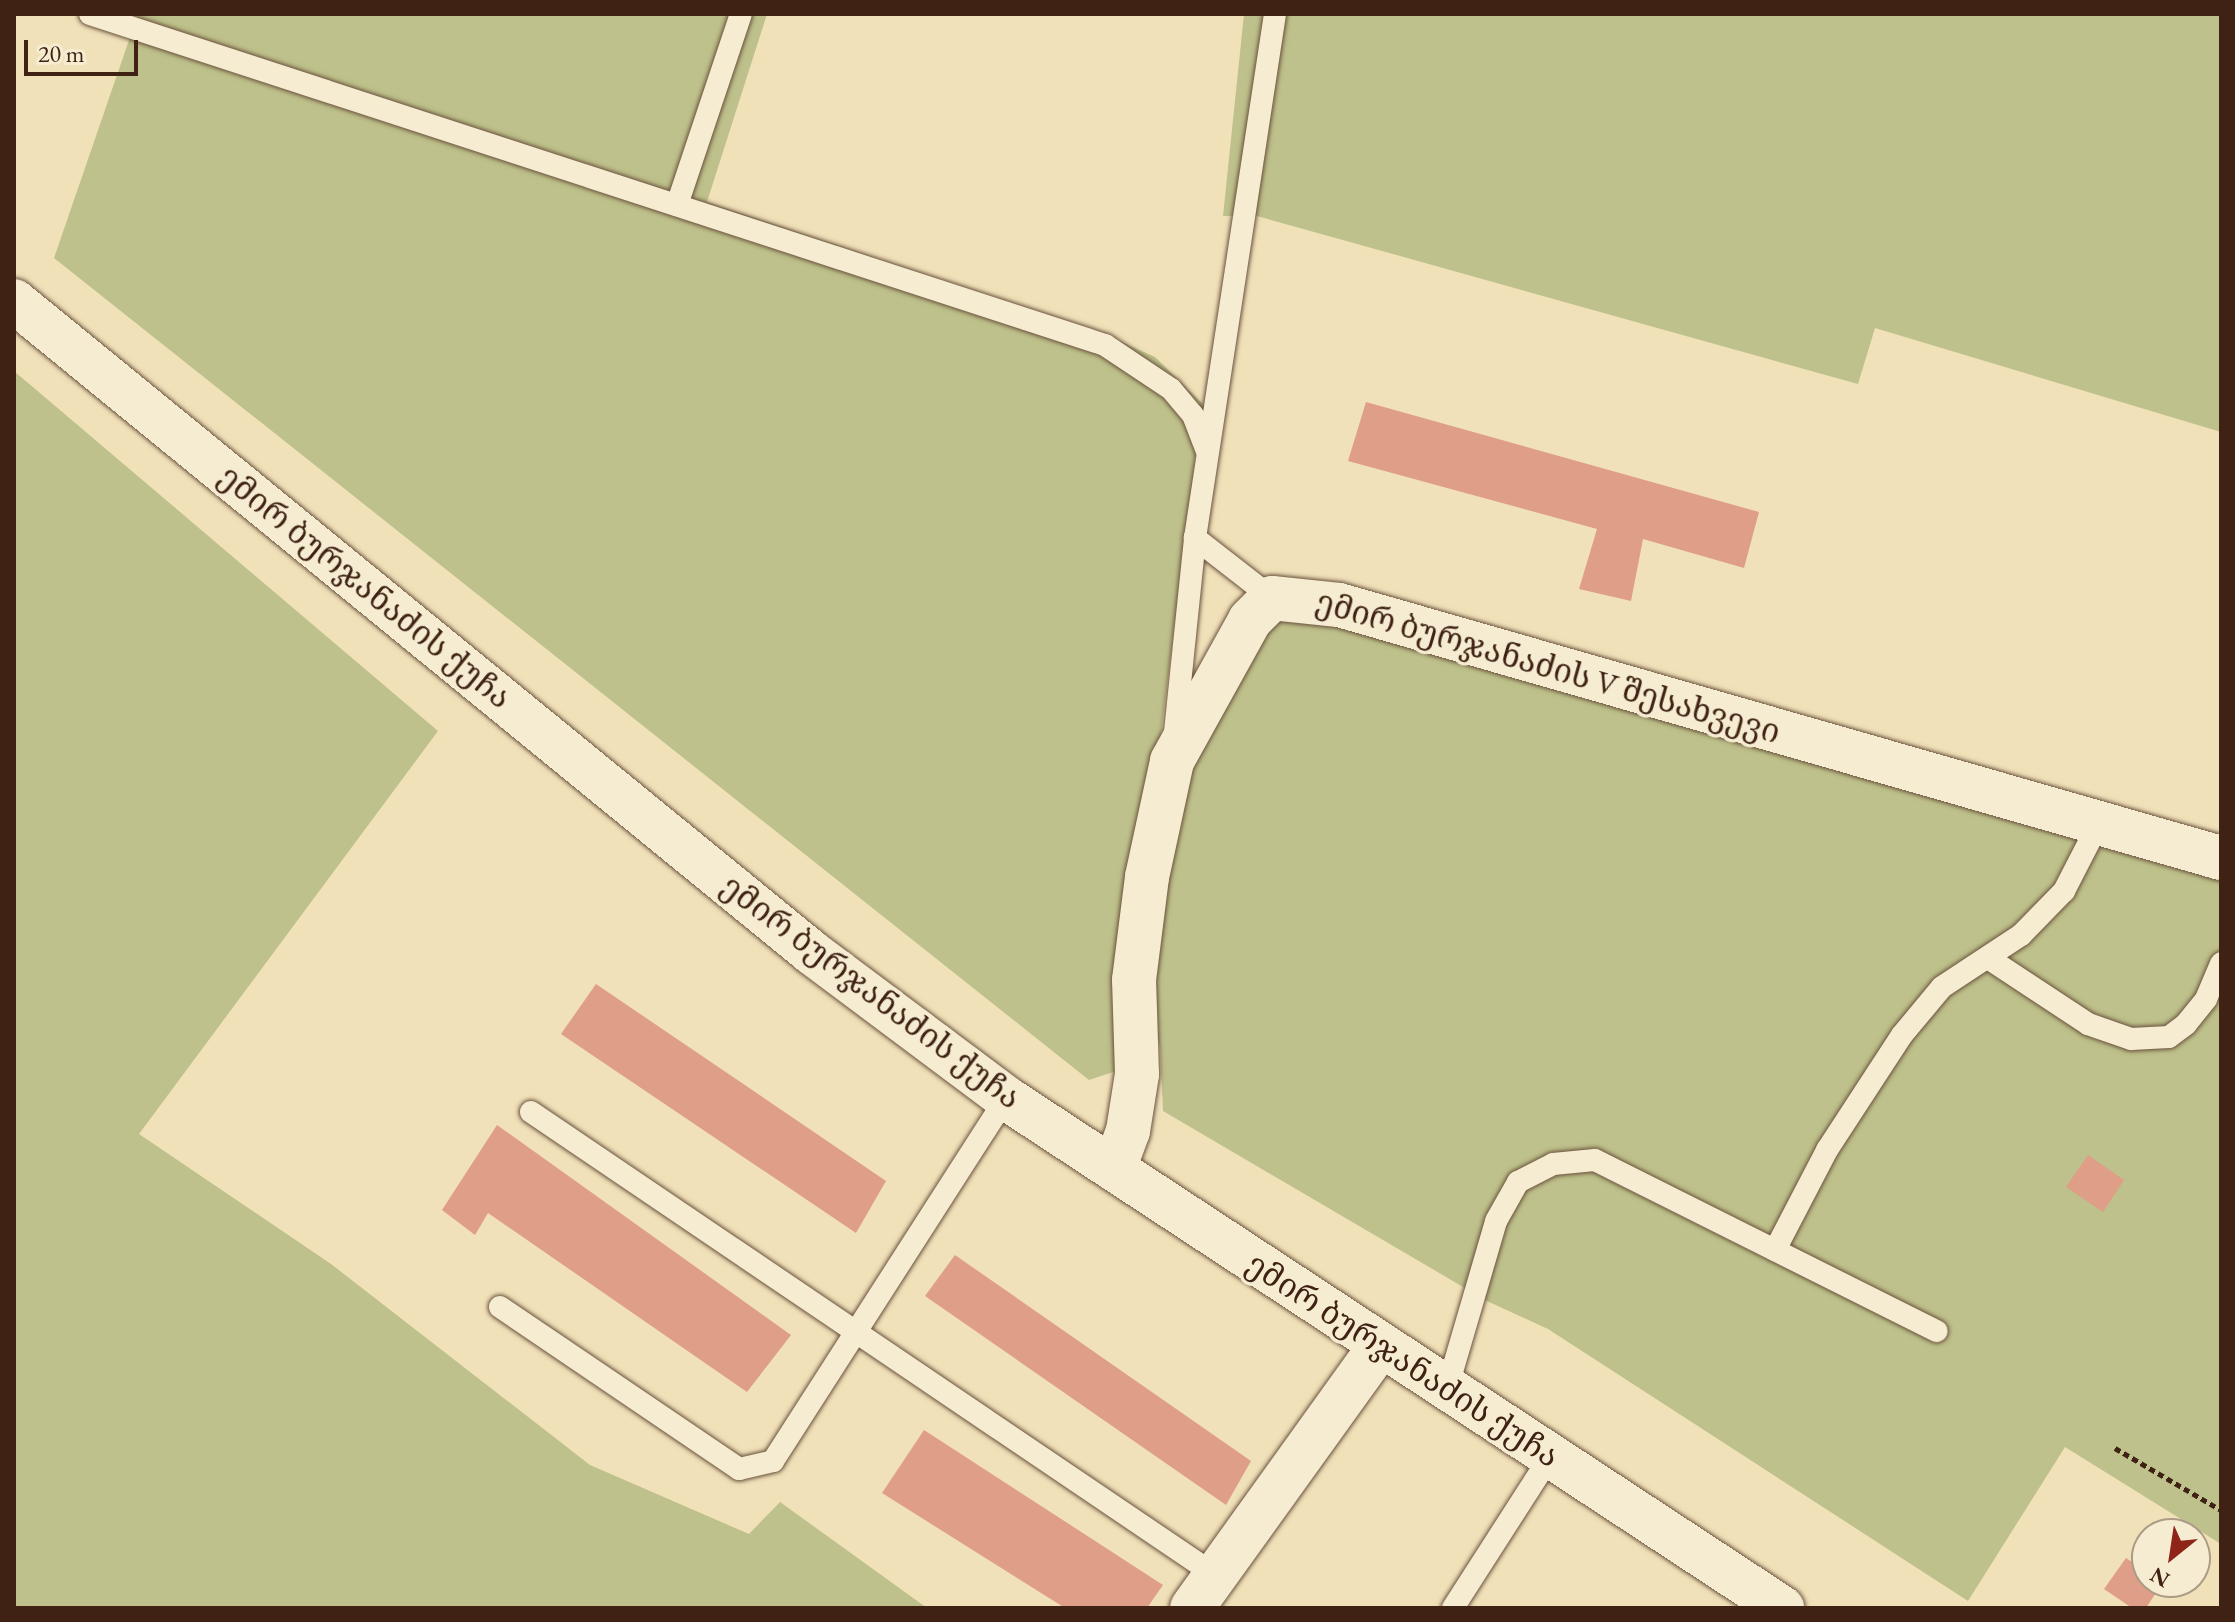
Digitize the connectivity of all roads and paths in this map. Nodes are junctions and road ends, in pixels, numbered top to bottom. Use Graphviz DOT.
graph roads {
  1 [pos="90,14"];
  2 [pos="741,14"];
  3 [pos="1275,14"];
  4 [pos="677,205"];
  5 [pos="14,301"];
  6 [pos="1207,451"];
  7 [pos="1195,538"];
  8 [pos="1272,598"];
  9 [pos="1172,761"];
  10 [pos="2099,823"];
  11 [pos="2221,858"];
  12 [pos="1988,958"];
  13 [pos="2221,963"];
  14 [pos="1006,1098"];
  15 [pos="531,1112"];
  16 [pos="1114,1169"];
  17 [pos="1775,1250"];
  18 [pos="500,1307"];
  19 [pos="854,1331"];
  20 [pos="1937,1331"];
  21 [pos="1380,1346"];
  22 [pos="1447,1389"];
  23 [pos="2115,1448"];
  24 [pos="1550,1457"];
  25 [pos="2221,1510"];
  26 [pos="1203,1592"];
  27 [pos="1453,1608"];
  28 [pos="1782,1608"];
  1 -- 4 [label="lane"];
  2 -- 4 [label="lane"];
  3 -- 6 [label="lane"];
  4 -- 6 [label="lane"];
  5 -- 14 [label="street, ემირ ბურჯანაძის ქუჩა"];
  6 -- 7 [label="lane"];
  7 -- 8 [label="lane"];
  7 -- 9 [label="lane"];
  8 -- 9 [label="street, ემირ ბურჯანაძის V შესახვევი"];
  8 -- 10 [label="street, ემირ ბურჯანაძის V შესახვევი"];
  9 -- 16 [label="street, ემირ ბურჯანაძის V შესახვევი"];
  10 -- 11 [label="street, ემირ ბურჯანაძის V შესახვევი"];
  10 -- 12 [label="lane"];
  12 -- 13 [label="lane"];
  12 -- 17 [label="lane"];
  14 -- 16 [label="street, ემირ ბურჯანაძის ქუჩა"];
  14 -- 19 [label="lane"];
  15 -- 19 [label="lane"];
  16 -- 21 [label="street, ემირ ბურჯანაძის ქუჩა"];
  17 -- 20 [label="lane"];
  17 -- 22 [label="lane"];
  18 -- 19 [label="lane"];
  19 -- 26 [label="lane"];
  21 -- 22 [label="street, ემირ ბურჯანაძის ქუჩა"];
  21 -- 26 [label="street"];
  22 -- 24 [label="street, ემირ ბურჯანაძის ქუჩა"];
  23 -- 25 [label="path"];
  24 -- 27 [label="lane"];
  24 -- 28 [label="street, ემირ ბურჯანაძის ქუჩა"];
}
